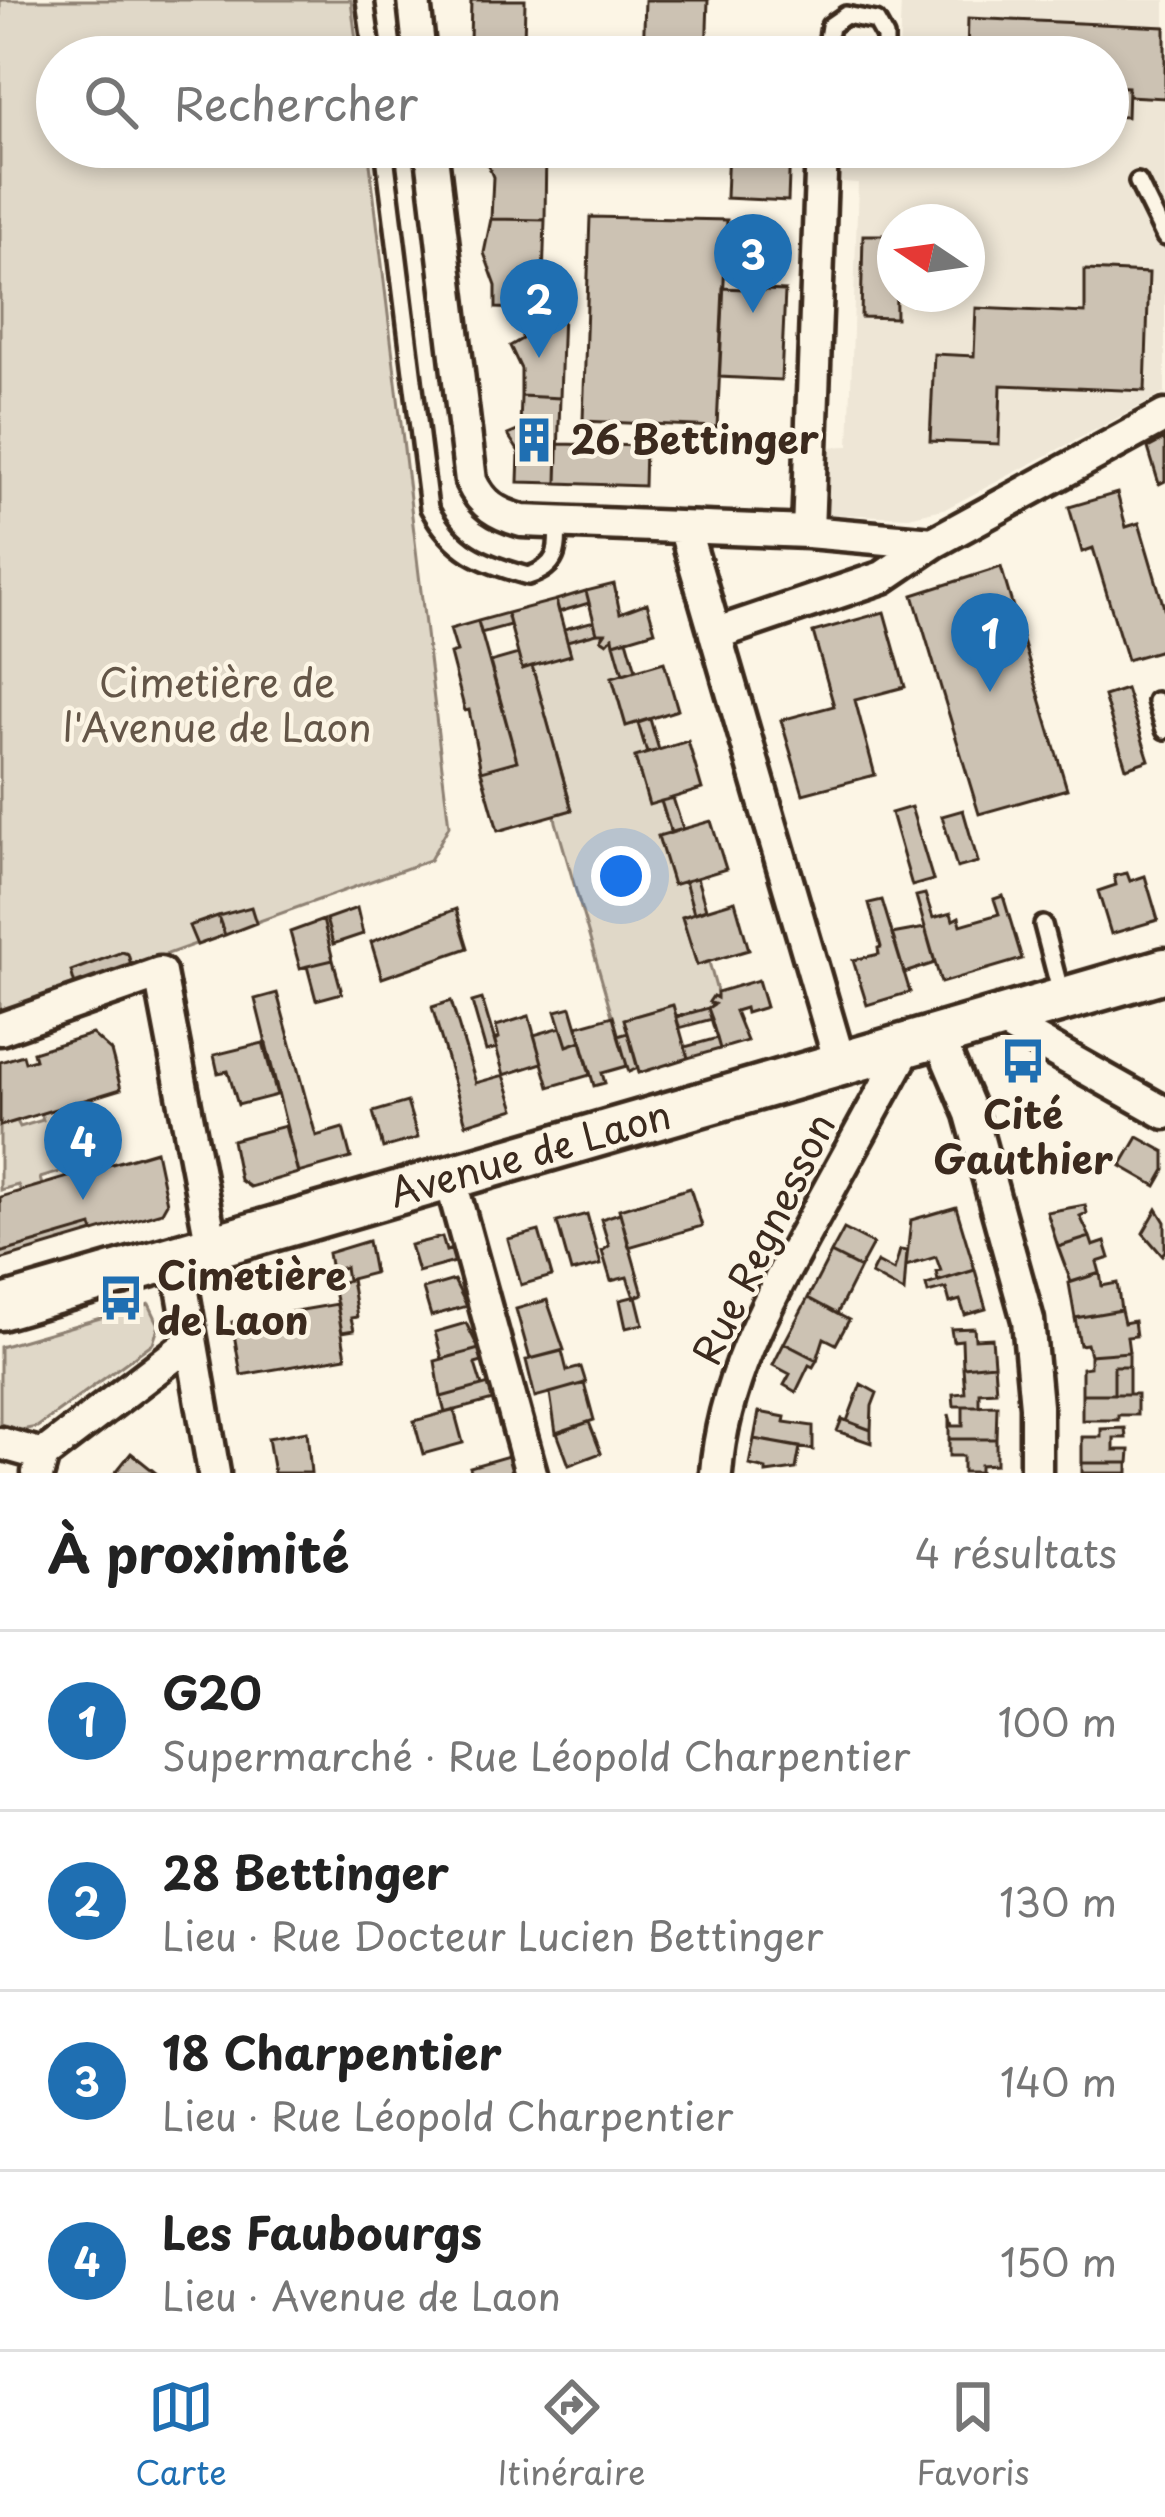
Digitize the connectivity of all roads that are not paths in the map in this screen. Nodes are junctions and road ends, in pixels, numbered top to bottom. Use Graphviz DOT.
graph roads {
  1 [pos="365,0"];
  2 [pos="414,0"];
  3 [pos="370,36"];
  4 [pos="418,36"];
  5 [pos="828,36"];
  6 [pos="884,36"];
  7 [pos="387,168"];
  8 [pos="434,168"];
  9 [pos="821,168"];
  10 [pos="1138,182"];
  11 [pos="1165,237"];
  12 [pos="1165,416"];
  13 [pos="557,523"];
  14 [pos="685,530"];
  15 [pos="808,532"];
  16 [pos="933,543"];
  17 [pos="716,634"];
  18 [pos="1156,701"];
  19 [pos="1165,730"];
  20 [pos="1042,925"];
  21 [pos="1165,970"];
  22 [pos="1063,1001"];
  23 [pos="998,1019"];
  24 [pos="0,1029"];
  25 [pos="923,1042"];
  26 [pos="841,1066"];
  27 [pos="1165,1113"];
  28 [pos="449,1178"];
  29 [pos="194,1252"];
  30 [pos="0,1308"];
  31 [pos="190,1342"];
  32 [pos="0,1443"];
  33 [pos="40,1464"];
  34 [pos="214,1473"];
  35 [pos="531,1473"];
  36 [pos="716,1473"];
  37 [pos="1036,1473"];
  1 -- 3 [label="lane"];
  2 -- 4 [label="street"];
  5 -- 6 [label="lane"];
  7 -- 13 [label="lane"];
  8 -- 13 [label="street"];
  9 -- 15 [label="street"];
  10 -- 11 [label="lane"];
  12 -- 16 [label="street"];
  13 -- 14 [label="street"];
  14 -- 15 [label="street"];
  14 -- 17 [label="street"];
  15 -- 16 [label="street"];
  16 -- 17 [label="street"];
  17 -- 26 [label="street"];
  18 -- 19 [label="lane"];
  20 -- 22 [label="lane"];
  21 -- 22 [label="main road, Avenue de Laon"];
  22 -- 23 [label="main road, Avenue de Laon"];
  23 -- 25 [label="main road, Avenue de Laon"];
  23 -- 27 [label="street"];
  24 -- 29 [label="street"];
  25 -- 26 [label="main road, Avenue de Laon"];
  25 -- 36 [label="street, Rue Regnesson"];
  25 -- 37 [label="street"];
  26 -- 28 [label="main road, Avenue de Laon"];
  28 -- 29 [label="main road, Avenue de Laon"];
  28 -- 35 [label="street"];
  29 -- 30 [label="main road, Avenue de Laon"];
  29 -- 31 [label="street"];
  31 -- 33 [label="street"];
  31 -- 34 [label="street"];
  32 -- 33 [label="street"];
}
